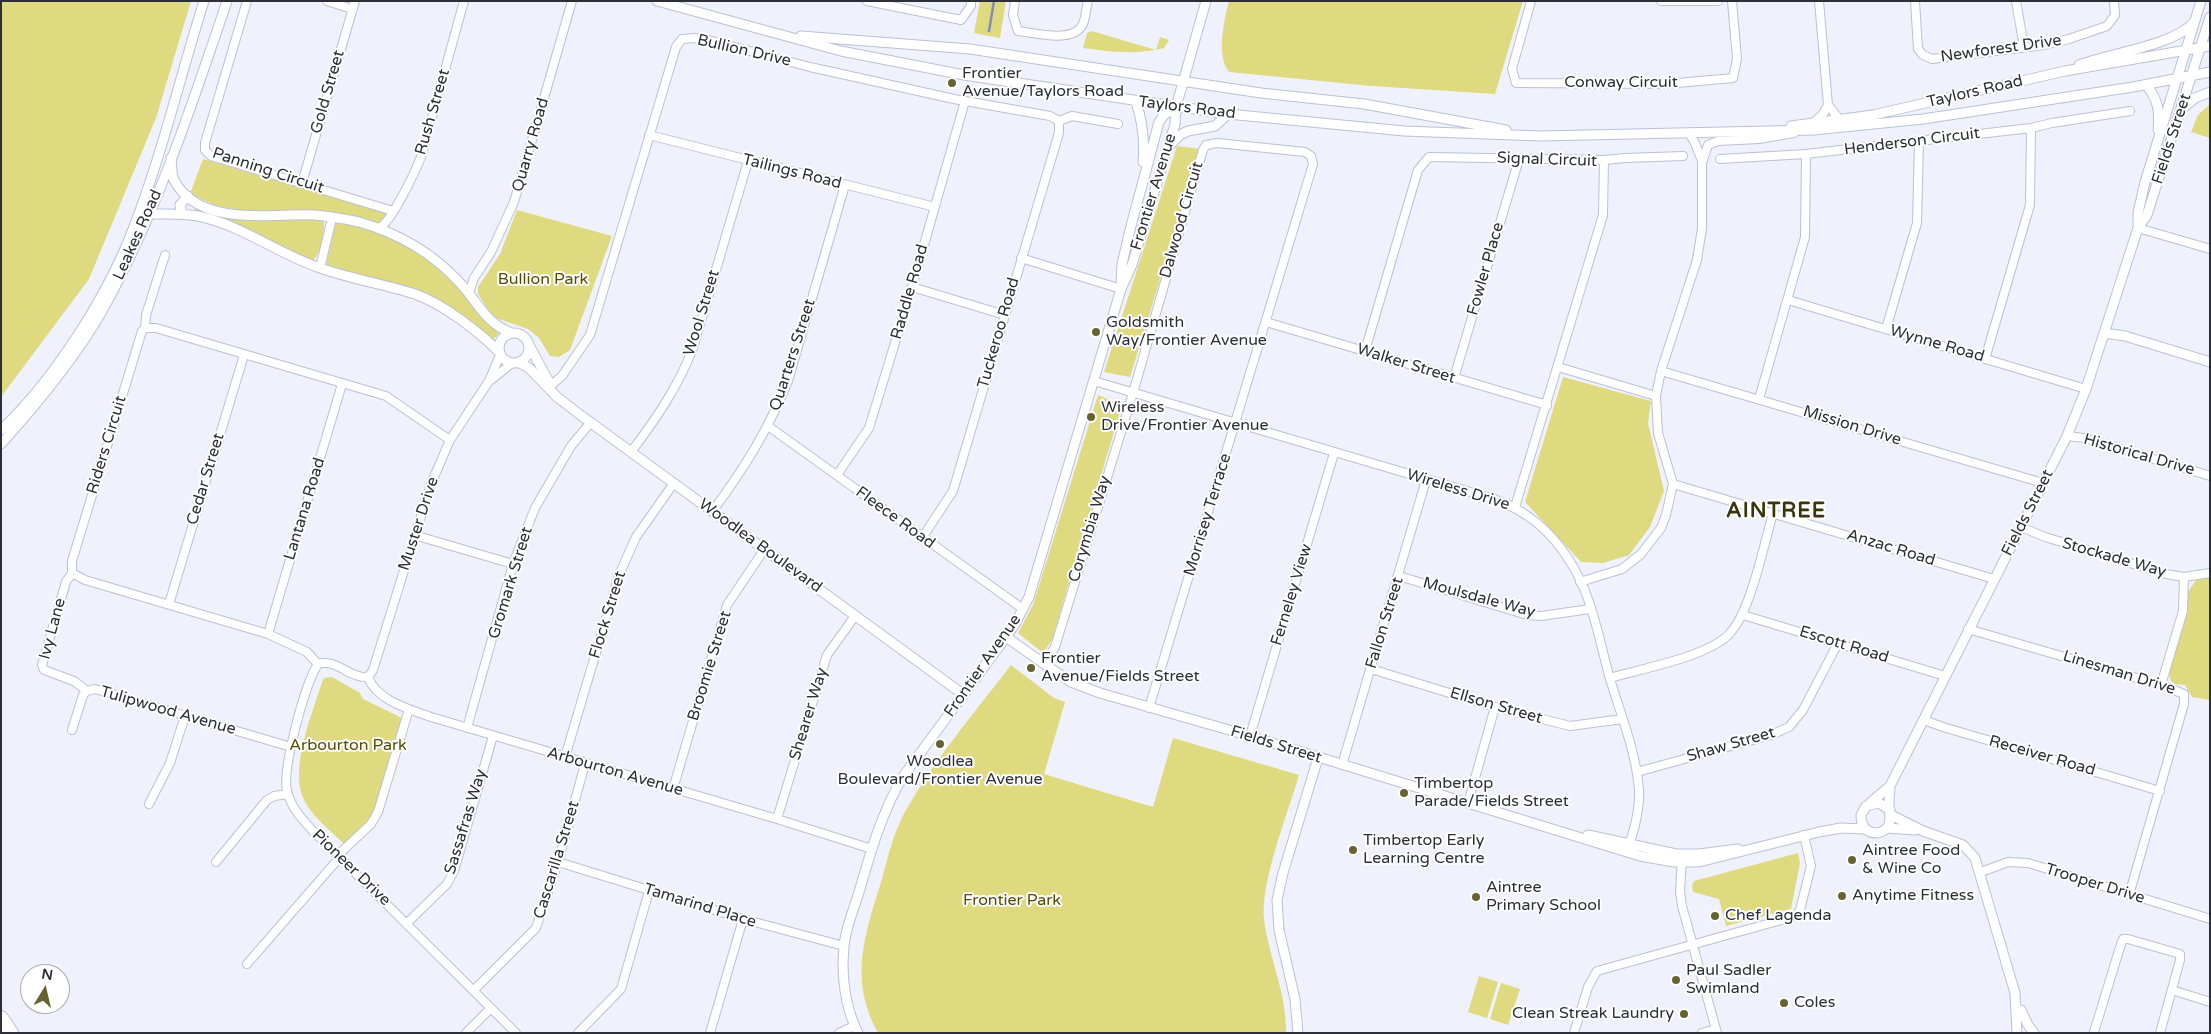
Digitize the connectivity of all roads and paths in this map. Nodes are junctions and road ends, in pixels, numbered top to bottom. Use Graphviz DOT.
graph roads {
  1 [pos="204,1"];
  2 [pos="227,1"];
  3 [pos="247,1"];
  4 [pos="327,1"];
  5 [pos="464,1"];
  6 [pos="657,1"];
  7 [pos="867,1"];
  8 [pos="971,1"];
  9 [pos="1015,1"];
  10 [pos="1088,1"];
  11 [pos="1206,1"];
  12 [pos="1531,1"];
  13 [pos="1661,1"];
  14 [pos="1718,1"];
  15 [pos="1732,1"];
  16 [pos="1820,1"];
  17 [pos="1915,1"];
  18 [pos="2016,1"];
  19 [pos="2114,1"];
  20 [pos="2201,1"];
  21 [pos="572,2"];
  22 [pos="678,4"];
  23 [pos="354,5"];
  24 [pos="2210,17"];
  25 [pos="2195,21"];
  26 [pos="778,35"];
  27 [pos="2210,46"];
  28 [pos="2024,47"];
  29 [pos="2200,49"];
  30 [pos="2185,52"];
  31 [pos="2065,71"];
  32 [pos="2210,72"];
  33 [pos="2192,76"];
  34 [pos="2178,79"];
  35 [pos="1183,82"];
  36 [pos="2146,85"];
  37 [pos="2210,92"];
  38 [pos="965,101"];
  39 [pos="1136,102"];
  40 [pos="1828,105"];
  41 [pos="1176,107"];
  42 [pos="2130,110"];
  43 [pos="2181,112"];
  44 [pos="1228,114"];
  45 [pos="1840,120"];
  46 [pos="1059,122"];
  47 [pos="1118,124"];
  48 [pos="1813,127"];
  49 [pos="2031,128"];
  50 [pos="1689,133"];
  51 [pos="650,135"];
  52 [pos="1541,136"];
  53 [pos="1919,142"];
  54 [pos="1168,147"];
  55 [pos="2155,152"];
  56 [pos="1806,154"];
  57 [pos="1683,156"];
  58 [pos="171,157"];
  59 [pos="1519,159"];
  60 [pos="1720,159"];
  61 [pos="1604,160"];
  62 [pos="748,161"];
  63 [pos="1702,163"];
  64 [pos="302,183"];
  65 [pos="845,185"];
  66 [pos="1140,188"];
  67 [pos="188,196"];
  68 [pos="935,207"];
  69 [pos="148,214"];
  70 [pos="182,214"];
  71 [pos="392,215"];
  72 [pos="332,218"];
  73 [pos="379,228"];
  74 [pos="2138,228"];
  75 [pos="390,232"];
  76 [pos="2210,249"];
  77 [pos="165,255"];
  78 [pos="1022,258"];
  79 [pos="320,268"];
  80 [pos="474,278"];
  81 [pos="460,282"];
  82 [pos="912,287"];
  83 [pos="1121,289"];
  84 [pos="469,293"];
  85 [pos="1788,300"];
  86 [pos="1005,315"];
  87 [pos="1266,322"];
  88 [pos="146,328"];
  89 [pos="1886,330"];
  90 [pos="2104,332"];
  91 [pos="512,333"];
  92 [pos="528,343"];
  93 [pos="1364,351"];
  94 [pos="500,353"];
  95 [pos="244,354"];
  96 [pos="1985,359"];
  97 [pos="515,362"];
  98 [pos="2210,362"];
  99 [pos="1558,367"];
  100 [pos="1661,371"];
  101 [pos="1454,378"];
  102 [pos="1094,381"];
  103 [pos="490,382"];
  104 [pos="342,384"];
  105 [pos="550,387"];
  106 [pos="2086,389"];
  107 [pos="1133,393"];
  108 [pos="1656,396"];
  109 [pos="1759,399"];
  110 [pos="1547,405"];
  111 [pos="590,422"];
  112 [pos="1236,423"];
  113 [pos="768,426"];
  114 [pos="1,430"];
  115 [pos="2067,436"];
  116 [pos="450,440"];
  117 [pos="1,444"];
  118 [pos="631,452"];
  119 [pos="1334,453"];
  120 [pos="837,476"];
  121 [pos="2210,476"];
  122 [pos="1426,480"];
  123 [pos="674,483"];
  124 [pos="2043,483"];
  125 [pos="1673,484"];
  126 [pos="1515,507"];
  127 [pos="712,512"];
  128 [pos="1773,513"];
  129 [pos="2021,527"];
  130 [pos="414,535"];
  131 [pos="922,538"];
  132 [pos="764,550"];
  133 [pos="513,564"];
  134 [pos="72,573"];
  135 [pos="2210,573"];
  136 [pos="1399,576"];
  137 [pos="2184,577"];
  138 [pos="1994,579"];
  139 [pos="1580,582"];
  140 [pos="169,604"];
  141 [pos="1023,609"];
  142 [pos="1590,609"];
  143 [pos="1743,615"];
  144 [pos="855,616"];
  145 [pos="1968,629"];
  146 [pos="268,634"];
  147 [pos="1006,637"];
  148 [pos="1838,643"];
  149 [pos="318,664"];
  150 [pos="1044,664"];
  151 [pos="1371,669"];
  152 [pos="1946,676"];
  153 [pos="368,677"];
  154 [pos="1610,678"];
  155 [pos="2161,685"];
  156 [pos="86,691"];
  157 [pos="964,695"];
  158 [pos="1149,708"];
  159 [pos="1495,708"];
  160 [pos="409,709"];
  161 [pos="185,716"];
  162 [pos="1623,719"];
  163 [pos="1924,720"];
  164 [pos="466,728"];
  165 [pos="72,730"];
  166 [pos="493,736"];
  167 [pos="1250,736"];
  168 [pos="291,747"];
  169 [pos="566,757"];
  170 [pos="1318,758"];
  171 [pos="585,764"];
  172 [pos="1342,765"];
  173 [pos="1637,772"];
  174 [pos="1890,786"];
  175 [pos="673,789"];
  176 [pos="2160,791"];
  177 [pos="288,794"];
  178 [pos="1468,803"];
  179 [pos="1870,803"];
  180 [pos="149,804"];
  181 [pos="1890,813"];
  182 [pos="1861,815"];
  183 [pos="777,819"];
  184 [pos="1841,828"];
  185 [pos="1887,828"];
  186 [pos="1865,829"];
  187 [pos="1923,831"];
  188 [pos="1804,835"];
  189 [pos="1629,848"];
  190 [pos="872,849"];
  191 [pos="339,856"];
  192 [pos="1681,859"];
  193 [pos="216,862"];
  194 [pos="558,862"];
  195 [pos="1980,872"];
  196 [pos="650,891"];
  197 [pos="2129,894"];
  198 [pos="743,919"];
  199 [pos="2210,919"];
  200 [pos="407,923"];
  201 [pos="1692,945"];
  202 [pos="844,946"];
  203 [pos="247,964"];
  204 [pos="474,990"];
  205 [pos="2172,990"];
  206 [pos="2015,993"];
  207 [pos="2210,1002"];
  208 [pos="491,1008"];
  209 [pos="2021,1010"];
  210 [pos="1,1018"];
  211 [pos="856,1029"];
  212 [pos="1717,1031"];
  213 [pos="2096,1032"];
  214 [pos="11,1033"];
  215 [pos="466,1033"];
  216 [pos="516,1033"];
  217 [pos="578,1033"];
  218 [pos="710,1033"];
  219 [pos="839,1033"];
  220 [pos="1298,1033"];
  221 [pos="1574,1033"];
  222 [pos="1702,1033"];
  223 [pos="2017,1033"];
  224 [pos="2034,1033"];
  225 [pos="2084,1033"];
  226 [pos="2160,1033"];
  1 -- 114 [label="street, Leakes Road"];
  2 -- 58 [label="street, Leakes Road"];
  3 -- 64 [label="street, Panning Circuit"];
  4 -- 23 [label="street"];
  5 -- 71 [label="street, Rush Street"];
  6 -- 22 [label="street, Taylors Road"];
  7 -- 8 [label="street"];
  9 -- 10 [label="street"];
  11 -- 35 [label="street"];
  12 -- 15 [label="street, Conway Circuit"];
  13 -- 14 [label="street"];
  16 -- 40 [label="street"];
  17 -- 28 [label="street, Newforest Drive"];
  18 -- 28 [label="street"];
  19 -- 28 [label="street, Newforest Drive"];
  20 -- 25 [label="street, Fields Street"];
  21 -- 80 [label="street, Quarry Road"];
  22 -- 26 [label="street, Taylors Road"];
  23 -- 64 [label="street, Gold Street"];
  24 -- 29 [label="street, Fields Street"];
  25 -- 30 [label="street, Fields Street"];
  25 -- 31 [label="street"];
  26 -- 35 [label="street, Taylors Road"];
  26 -- 39 [label="street, Taylors Road"];
  27 -- 29 [label="street, Taylors Road"];
  29 -- 30 [label="street, Taylors Road"];
  29 -- 33 [label="street, Fields Street"];
  30 -- 31 [label="street, Taylors Road"];
  30 -- 34 [label="street, Fields Street"];
  31 -- 45 [label="street, Taylors Road"];
  32 -- 33 [label="street, Taylors Road"];
  33 -- 34 [label="street, Taylors Road"];
  33 -- 43 [label="street, Fields Street"];
  34 -- 36 [label="street, Taylors Road"];
  34 -- 55 [label="street, Fields Street"];
  35 -- 41 [label="street"];
  35 -- 52 [label="street, Taylors Road"];
  36 -- 48 [label="street, Taylors Road"];
  36 -- 55 [label="street"];
  37 -- 43 [label="street"];
  38 -- 46 [label="street, Bullion Drive"];
  38 -- 51 [label="street, Bullion Drive"];
  38 -- 68 [label="street, Raddle Road"];
  39 -- 41 [label="street, Taylors Road"];
  39 -- 66 [label="street"];
  40 -- 45 [label="street"];
  40 -- 48 [label="street"];
  41 -- 44 [label="street, Taylors Road"];
  41 -- 54 [label="street, Frontier Avenue"];
  41 -- 66 [label="street, Frontier Avenue"];
  42 -- 49 [label="street, Henderson Circuit"];
  43 -- 74 [label="street, Fields Street"];
  44 -- 52 [label="street, Taylors Road"];
  44 -- 54 [label="street"];
  45 -- 48 [label="street, Taylors Road"];
  46 -- 47 [label="street"];
  46 -- 78 [label="street, Tuckeroo Road"];
  48 -- 50 [label="street, Taylors Road"];
  48 -- 63 [label="street"];
  49 -- 53 [label="street, Henderson Circuit"];
  49 -- 96 [label="street"];
  50 -- 52 [label="street, Taylors Road"];
  50 -- 63 [label="street"];
  51 -- 62 [label="street, Tailings Road"];
  51 -- 105 [label="street, Bullion Drive"];
  53 -- 56 [label="street, Henderson Circuit"];
  53 -- 89 [label="street"];
  54 -- 83 [label="street, Frontier Avenue"];
  55 -- 74 [label="street, Fields Street"];
  56 -- 60 [label="street, Henderson Circuit"];
  56 -- 85 [label="street"];
  57 -- 61 [label="street"];
  58 -- 67 [label="street"];
  58 -- 69 [label="street, Leakes Road"];
  59 -- 61 [label="street, Signal Circuit"];
  59 -- 93 [label="street, Signal Circuit"];
  59 -- 101 [label="street, Fowler Place"];
  61 -- 99 [label="street, Signal Circuit"];
  62 -- 65 [label="street, Tailings Road"];
  62 -- 118 [label="street, Wool Street"];
  63 -- 100 [label="street"];
  64 -- 71 [label="street, Panning Circuit"];
  65 -- 68 [label="street, Tailings Road"];
  65 -- 113 [label="street, Quarters Street"];
  66 -- 83 [label="street, Frontier Avenue"];
  67 -- 70 [label="street"];
  67 -- 72 [label="street"];
  68 -- 82 [label="street, Raddle Road"];
  69 -- 70 [label="street"];
  69 -- 117 [label="street, Leakes Road"];
  70 -- 79 [label="street"];
  71 -- 73 [label="street, Rush Street"];
  71 -- 75 [label="street, Rush Street"];
  72 -- 73 [label="street"];
  72 -- 79 [label="street"];
  73 -- 75 [label="street"];
  74 -- 76 [label="street"];
  74 -- 90 [label="street, Fields Street"];
  75 -- 81 [label="street"];
  77 -- 88 [label="street, Riders Circuit"];
  78 -- 83 [label="street"];
  78 -- 86 [label="street, Tuckeroo Road"];
  79 -- 94 [label="street"];
  80 -- 81 [label="street"];
  80 -- 84 [label="street, Quarry Road"];
  81 -- 84 [label="street"];
  82 -- 86 [label="street"];
  82 -- 120 [label="street, Raddle Road"];
  83 -- 102 [label="street, Frontier Avenue"];
  84 -- 91 [label="street"];
  85 -- 89 [label="street, Wynne Road"];
  85 -- 109 [label="street"];
  86 -- 131 [label="street, Tuckeroo Road"];
  87 -- 93 [label="street, Walker Street"];
  87 -- 107 [label="street, Dalwood Circuit"];
  87 -- 112 [label="street, Morrisey Terrace"];
  88 -- 95 [label="street"];
  88 -- 134 [label="street, Riders Circuit"];
  89 -- 96 [label="street, Wynne Road"];
  90 -- 98 [label="street"];
  90 -- 106 [label="street, Fields Street"];
  91 -- 92 [label="street"];
  91 -- 94 [label="street"];
  92 -- 97 [label="street"];
  92 -- 105 [label="street, Woodlea Boulevard"];
  93 -- 101 [label="street, Walker Street"];
  94 -- 97 [label="street"];
  94 -- 103 [label="street, Muster Drive"];
  95 -- 104 [label="street"];
  95 -- 140 [label="street, Cedar Street"];
  96 -- 106 [label="street, Wynne Road"];
  97 -- 103 [label="street, Muster Drive"];
  97 -- 105 [label="street, Woodlea Boulevard"];
  99 -- 108 [label="street"];
  99 -- 110 [label="street, Signal Circuit"];
  100 -- 108 [label="street"];
  100 -- 109 [label="street, Mission Drive"];
  101 -- 110 [label="street, Walker Street"];
  102 -- 107 [label="street, Wireless Drive"];
  102 -- 141 [label="street, Frontier Avenue"];
  103 -- 116 [label="street, Muster Drive"];
  104 -- 116 [label="street"];
  104 -- 146 [label="street, Lantana Road"];
  105 -- 111 [label="street, Woodlea Boulevard"];
  106 -- 115 [label="street, Fields Street"];
  107 -- 112 [label="street, Wireless Drive"];
  107 -- 150 [label="street, Corymbia Way"];
  108 -- 125 [label="street"];
  109 -- 124 [label="street, Mission Drive"];
  110 -- 126 [label="street, Signal Circuit"];
  111 -- 118 [label="street, Woodlea Boulevard"];
  111 -- 133 [label="street, Gromark Street"];
  112 -- 119 [label="street, Wireless Drive"];
  112 -- 158 [label="street, Morrisey Terrace"];
  113 -- 120 [label="street, Fleece Road"];
  113 -- 127 [label="street, Quarters Street"];
  115 -- 121 [label="street, Historical Drive"];
  115 -- 124 [label="street, Fields Street"];
  116 -- 130 [label="street, Muster Drive"];
  118 -- 123 [label="street, Woodlea Boulevard"];
  119 -- 122 [label="street, Wireless Drive"];
  119 -- 167 [label="street, Ferneley View"];
  120 -- 131 [label="street, Fleece Road"];
  122 -- 126 [label="street, Wireless Drive"];
  122 -- 136 [label="street, Fallon Street"];
  123 -- 127 [label="street, Woodlea Boulevard"];
  123 -- 169 [label="street, Flock Street"];
  124 -- 129 [label="street, Fields Street"];
  125 -- 128 [label="street, Anzac Road"];
  125 -- 139 [label="street"];
  126 -- 139 [label="street, Wireless Drive"];
  127 -- 132 [label="street, Woodlea Boulevard"];
  128 -- 138 [label="street, Anzac Road"];
  128 -- 143 [label="street"];
  129 -- 137 [label="street, Stockade Way"];
  129 -- 138 [label="street, Fields Street"];
  130 -- 133 [label="street"];
  130 -- 153 [label="street, Muster Drive"];
  131 -- 141 [label="street, Fleece Road"];
  132 -- 144 [label="street, Woodlea Boulevard"];
  132 -- 175 [label="street, Broomie Street"];
  133 -- 164 [label="street, Gromark Street"];
  134 -- 140 [label="street"];
  134 -- 156 [label="street, Ivy Lane"];
  135 -- 137 [label="street, Stockade Way"];
  136 -- 142 [label="street, Moulsdale Way"];
  136 -- 151 [label="street, Fallon Street"];
  137 -- 155 [label="street"];
  138 -- 145 [label="street, Fields Street"];
  139 -- 142 [label="street, Wireless Drive"];
  140 -- 146 [label="street"];
  141 -- 147 [label="street, Frontier Avenue"];
  142 -- 154 [label="street, Wireless Drive"];
  143 -- 148 [label="street, Escott Road"];
  143 -- 154 [label="street"];
  144 -- 157 [label="street, Woodlea Boulevard"];
  144 -- 183 [label="street, Shearer Way"];
  145 -- 152 [label="street, Fields Street"];
  145 -- 155 [label="street, Linesman Drive"];
  146 -- 149 [label="street"];
  147 -- 150 [label="street, Fields Street"];
  147 -- 157 [label="street, Frontier Avenue"];
  148 -- 152 [label="street, Escott Road"];
  148 -- 173 [label="street, Shaw Street"];
  149 -- 153 [label="street"];
  149 -- 168 [label="street, Pioneer Drive"];
  150 -- 158 [label="street, Fields Street"];
  151 -- 159 [label="street, Ellson Street"];
  151 -- 172 [label="street, Fallon Street"];
  152 -- 163 [label="street, Fields Street"];
  153 -- 160 [label="street, Arbourton Avenue"];
  154 -- 162 [label="street, Wireless Drive"];
  155 -- 176 [label="street, Linesman Drive"];
  156 -- 161 [label="street, Tulipwood Avenue"];
  156 -- 165 [label="street, Tulipwood Avenue"];
  157 -- 190 [label="street, Frontier Avenue"];
  158 -- 167 [label="street, Fields Street"];
  159 -- 162 [label="street, Ellson Street"];
  159 -- 178 [label="street"];
  160 -- 164 [label="street, Arbourton Avenue"];
  160 -- 191 [label="street"];
  161 -- 168 [label="street, Tulipwood Avenue"];
  161 -- 180 [label="street"];
  162 -- 173 [label="street, Wireless Drive"];
  163 -- 174 [label="street, Fields Street"];
  163 -- 176 [label="street, Receiver Road"];
  164 -- 166 [label="street, Arbourton Avenue"];
  166 -- 169 [label="street, Arbourton Avenue"];
  166 -- 200 [label="street, Sassafras Way"];
  167 -- 170 [label="street, Fields Street"];
  168 -- 177 [label="street, Pioneer Drive"];
  169 -- 171 [label="street, Arbourton Avenue"];
  170 -- 172 [label="street, Fields Street"];
  170 -- 220 [label="street"];
  171 -- 175 [label="street, Arbourton Avenue"];
  171 -- 194 [label="street, Cascarilla Street"];
  172 -- 178 [label="street, Fields Street"];
  173 -- 189 [label="street, Wireless Drive"];
  174 -- 179 [label="street, Fields Street"];
  174 -- 181 [label="street, Fields Street"];
  175 -- 183 [label="street, Arbourton Avenue"];
  176 -- 197 [label="street, Linesman Drive"];
  177 -- 191 [label="street, Pioneer Drive"];
  177 -- 193 [label="street"];
  178 -- 189 [label="street, Fields Street"];
  179 -- 181 [label="street"];
  179 -- 182 [label="street"];
  181 -- 185 [label="street"];
  181 -- 187 [label="street"];
  182 -- 184 [label="street, Fields Street"];
  182 -- 186 [label="street"];
  183 -- 190 [label="street, Arbourton Avenue"];
  184 -- 186 [label="street, Fields Street"];
  184 -- 188 [label="street, Fields Street"];
  185 -- 186 [label="street"];
  185 -- 187 [label="street"];
  187 -- 195 [label="street"];
  188 -- 192 [label="street, Fields Street"];
  188 -- 201 [label="street"];
  189 -- 192 [label="street, Fields Street"];
  190 -- 202 [label="street, Frontier Avenue"];
  191 -- 200 [label="street, Pioneer Drive"];
  191 -- 203 [label="street"];
  192 -- 201 [label="street"];
  194 -- 196 [label="street, Tamarind Place"];
  194 -- 204 [label="street, Cascarilla Street"];
  195 -- 197 [label="street, Trooper Drive"];
  195 -- 206 [label="street"];
  196 -- 198 [label="street, Tamarind Place"];
  196 -- 217 [label="street"];
  197 -- 199 [label="street, Trooper Drive"];
  198 -- 202 [label="street, Tamarind Place"];
  198 -- 218 [label="street"];
  200 -- 204 [label="street, Pioneer Drive"];
  201 -- 212 [label="street"];
  201 -- 221 [label="street"];
  202 -- 211 [label="street, Frontier Avenue"];
  204 -- 208 [label="street, Pioneer Drive"];
  205 -- 207 [label="street"];
  205 -- 213 [label="street"];
  205 -- 226 [label="street"];
  206 -- 209 [label="street"];
  206 -- 223 [label="street"];
  208 -- 215 [label="street"];
  208 -- 216 [label="street, Pioneer Drive"];
  209 -- 224 [label="street"];
  210 -- 214 [label="highway"];
  211 -- 219 [label="street"];
  212 -- 222 [label="street"];
  213 -- 225 [label="street"];
}
